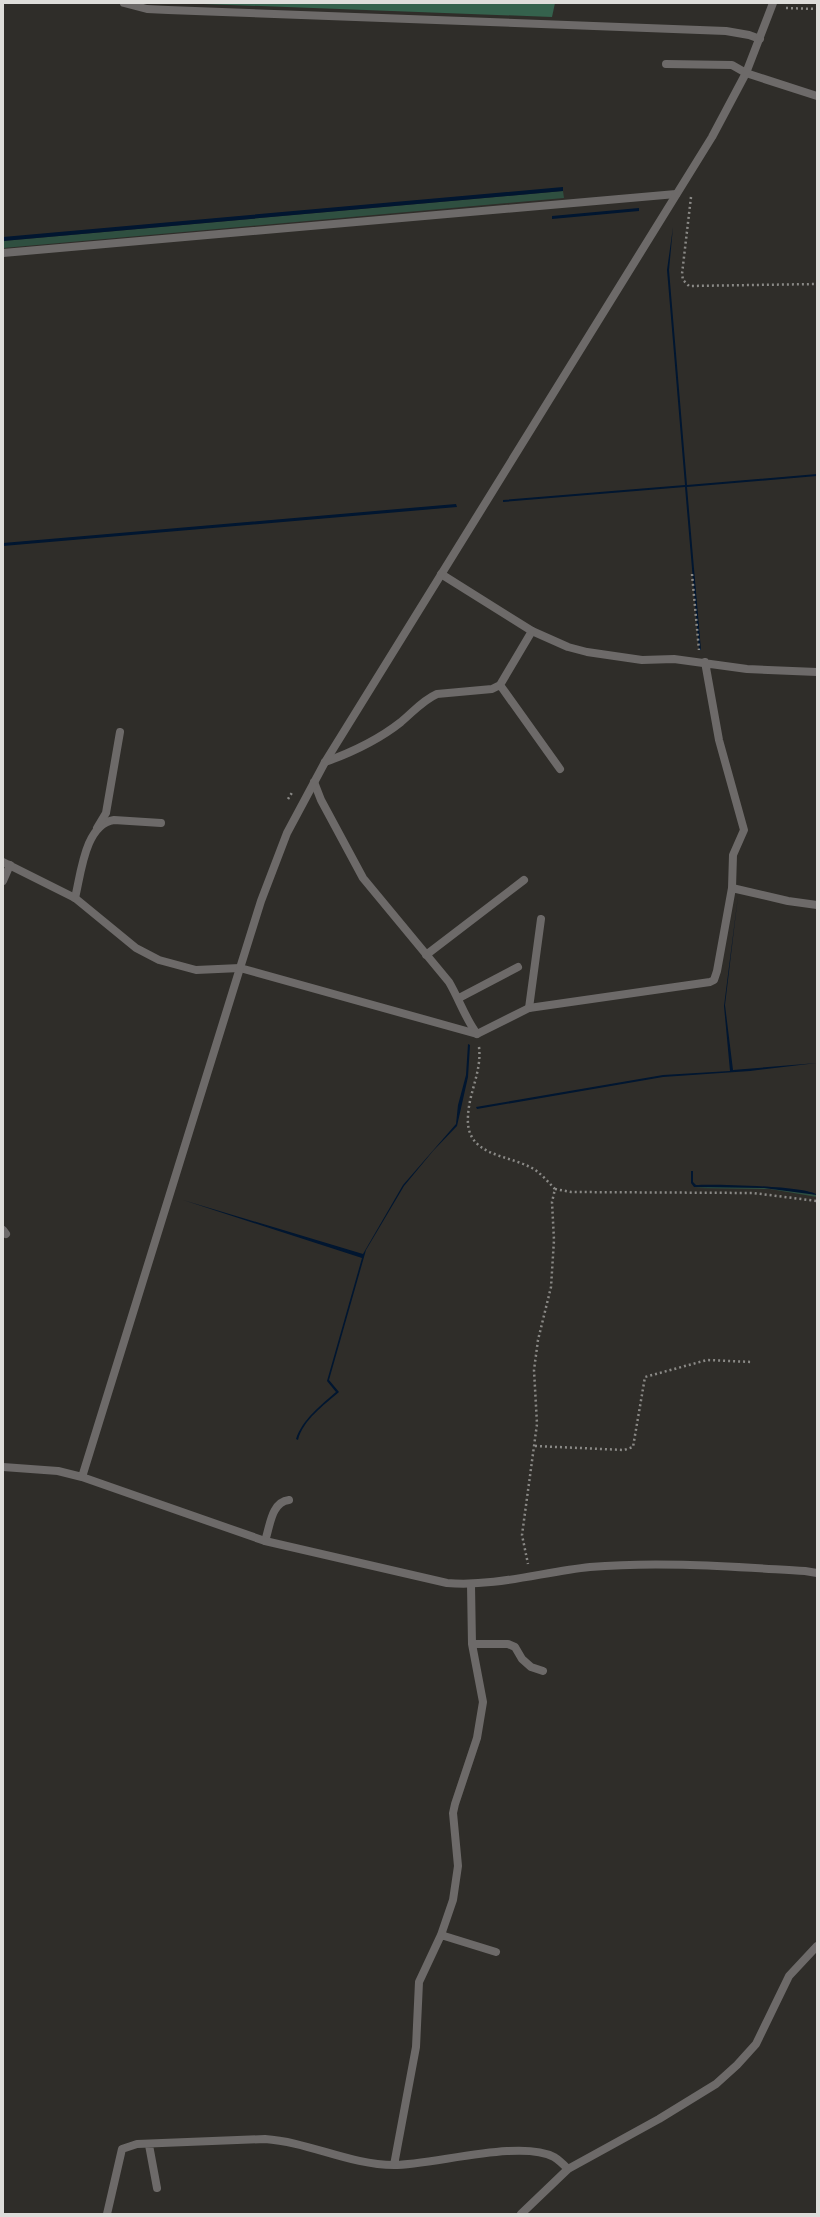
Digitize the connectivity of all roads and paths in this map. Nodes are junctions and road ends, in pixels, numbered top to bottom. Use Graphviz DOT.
graph roads {
  1 [pos="124,3"];
  2 [pos="772,4"];
  3 [pos="817,9"];
  4 [pos="782,12"];
  5 [pos="762,36"];
  6 [pos="666,64"];
  7 [pos="746,73"];
  8 [pos="817,96"];
  9 [pos="691,193"];
  10 [pos="676,194"];
  11 [pos="3,253"];
  12 [pos="817,284"];
  13 [pos="441,574"];
  14 [pos="692,574"];
  15 [pos="532,631"];
  16 [pos="701,650"];
  17 [pos="705,662"];
  18 [pos="817,672"];
  19 [pos="500,685"];
  20 [pos="120,732"];
  21 [pos="324,762"];
  22 [pos="560,769"];
  23 [pos="314,782"];
  24 [pos="293,790"];
  25 [pos="286,804"];
  26 [pos="161,823"];
  27 [pos="97,828"];
  28 [pos="7,864"];
  29 [pos="3,880"];
  30 [pos="524,880"];
  31 [pos="732,888"];
  32 [pos="75,898"];
  33 [pos="817,905"];
  34 [pos="541,919"];
  35 [pos="426,956"];
  36 [pos="518,967"];
  37 [pos="240,968"];
  38 [pos="459,998"];
  39 [pos="529,1008"];
  40 [pos="477,1034"];
  41 [pos="555,1189"];
  42 [pos="817,1201"];
  43 [pos="752,1362"];
  44 [pos="535,1446"];
  45 [pos="3,1467"];
  46 [pos="82,1477"];
  47 [pos="290,1500"];
  48 [pos="265,1541"];
  49 [pos="817,1573"];
  50 [pos="532,1577"];
  51 [pos="471,1586"];
  52 [pos="472,1644"];
  53 [pos="543,1671"];
  54 [pos="441,1935"];
  55 [pos="817,1946"];
  56 [pos="496,1952"];
  57 [pos="149,2145"];
  58 [pos="394,2165"];
  59 [pos="568,2169"];
  60 [pos="157,2188"];
  61 [pos="108,2214"];
  62 [pos="521,2214"];
  1 -- 5 [label="street"];
  2 -- 5 [label="street"];
  3 -- 4 [label="path"];
  5 -- 7 [label="street"];
  6 -- 7 [label="street"];
  7 -- 8 [label="street"];
  7 -- 10 [label="street"];
  9 -- 12 [label="path"];
  10 -- 11 [label="street"];
  10 -- 13 [label="street"];
  13 -- 15 [label="street"];
  13 -- 21 [label="street"];
  14 -- 16 [label="path"];
  15 -- 17 [label="street"];
  15 -- 19 [label="street"];
  17 -- 18 [label="street"];
  17 -- 31 [label="street"];
  19 -- 21 [label="street"];
  19 -- 22 [label="street"];
  20 -- 27 [label="street"];
  21 -- 23 [label="street"];
  23 -- 35 [label="street"];
  23 -- 37 [label="street"];
  24 -- 25 [label="path"];
  26 -- 27 [label="street"];
  27 -- 32 [label="street"];
  28 -- 29 [label="street"];
  28 -- 32 [label="street"];
  30 -- 35 [label="street"];
  31 -- 33 [label="street"];
  31 -- 39 [label="street"];
  32 -- 37 [label="street"];
  34 -- 39 [label="street"];
  35 -- 38 [label="street"];
  36 -- 38 [label="street"];
  37 -- 40 [label="street"];
  37 -- 46 [label="street"];
  38 -- 40 [label="street"];
  39 -- 40 [label="street"];
  40 -- 41 [label="path"];
  41 -- 42 [label="path"];
  41 -- 44 [label="path"];
  43 -- 44 [label="path"];
  44 -- 50 [label="path"];
  45 -- 46 [label="street"];
  46 -- 48 [label="street"];
  47 -- 48 [label="street"];
  48 -- 51 [label="street"];
  49 -- 50 [label="street"];
  50 -- 51 [label="street"];
  51 -- 52 [label="street"];
  52 -- 53 [label="street"];
  52 -- 54 [label="street"];
  54 -- 56 [label="street"];
  54 -- 58 [label="street"];
  55 -- 59 [label="street"];
  57 -- 58 [label="street"];
  57 -- 60 [label="street"];
  57 -- 61 [label="street"];
  58 -- 59 [label="street"];
  59 -- 62 [label="street"];
}
